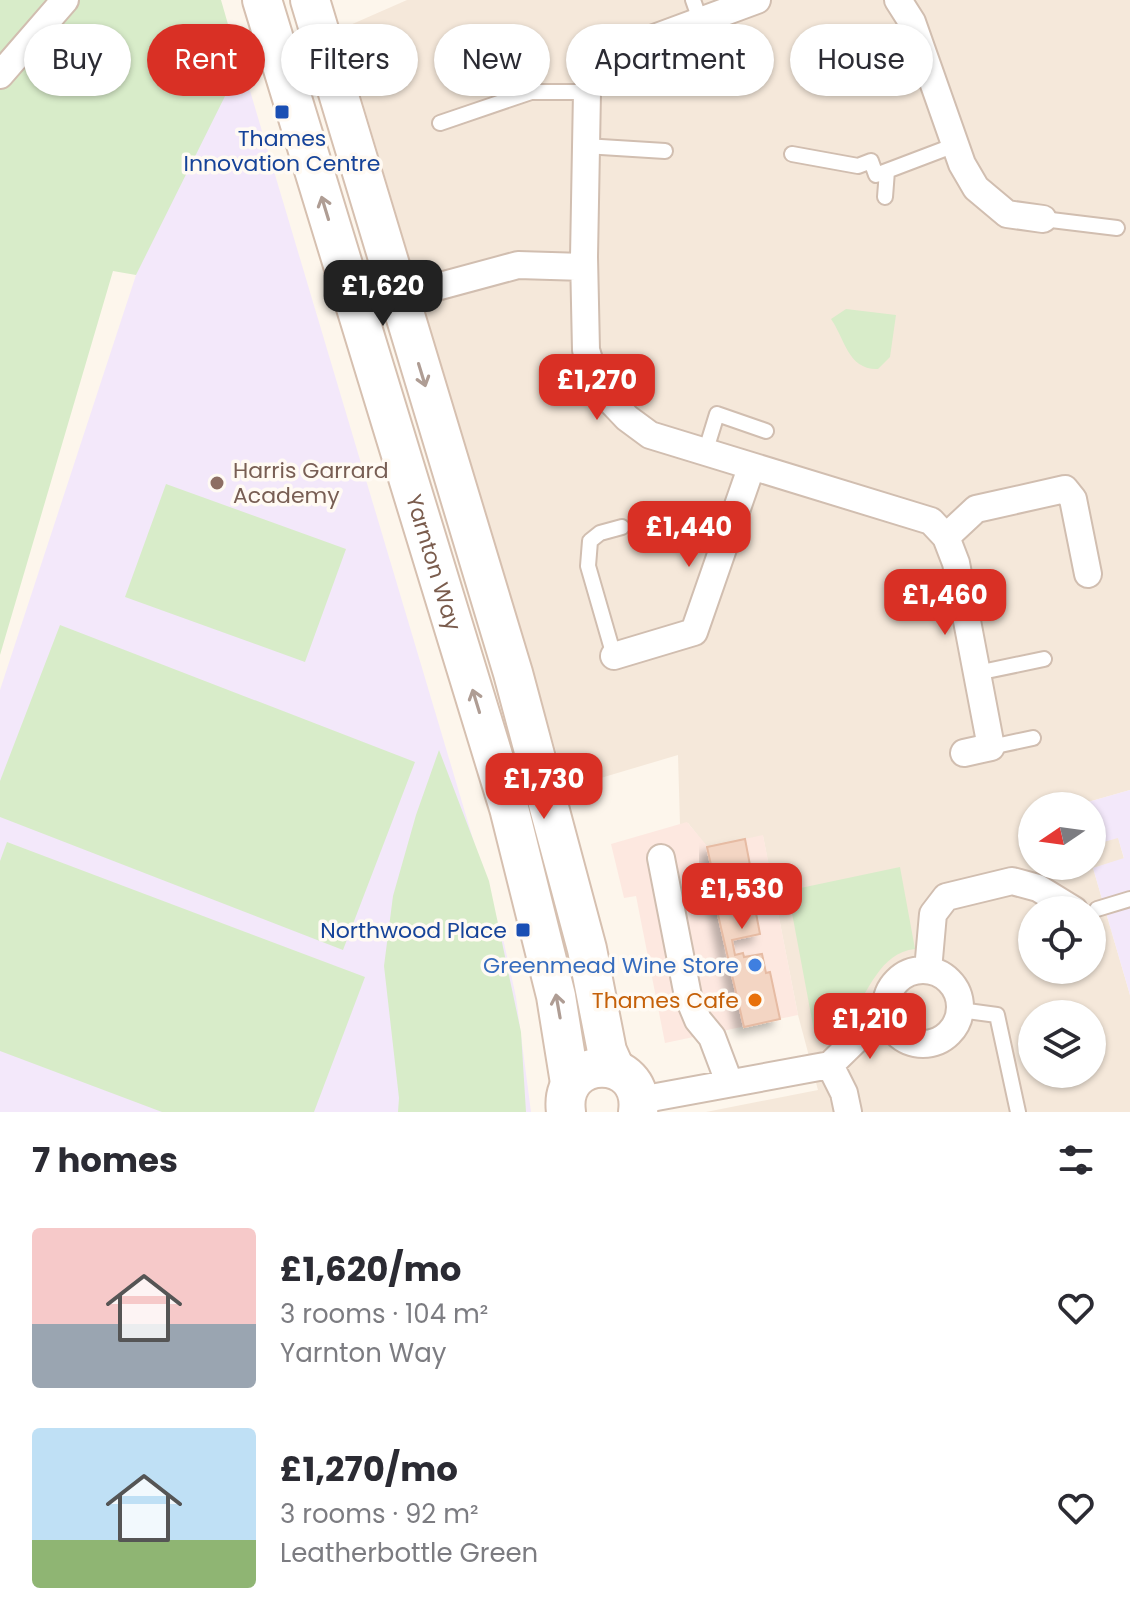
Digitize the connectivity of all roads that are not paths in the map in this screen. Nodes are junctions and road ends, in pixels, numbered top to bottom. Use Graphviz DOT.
graph roads {
  1 [pos="65,0"];
  2 [pos="262,0"];
  3 [pos="310,0"];
  4 [pos="757,0"];
  5 [pos="898,0"];
  6 [pos="696,10"];
  7 [pos="670,24"];
  8 [pos="0,75"];
  9 [pos="566,92"];
  10 [pos="587,96"];
  11 [pos="440,123"];
  12 [pos="955,145"];
  13 [pos="585,146"];
  14 [pos="665,151"];
  15 [pos="792,154"];
  16 [pos="887,171"];
  17 [pos="885,197"];
  18 [pos="1043,219"];
  19 [pos="1117,228"];
  20 [pos="584,267"];
  21 [pos="398,298"];
  22 [pos="355,309"];
  23 [pos="766,431"];
  24 [pos="705,453"];
  25 [pos="751,468"];
  26 [pos="622,527"];
  27 [pos="946,537"];
  28 [pos="1088,574"];
  29 [pos="614,656"];
  30 [pos="1044,659"];
  31 [pos="977,673"];
  32 [pos="1033,738"];
  33 [pos="991,747"];
  34 [pos="964,753"];
  35 [pos="661,858"];
  36 [pos="1056,896"];
  37 [pos="1130,899"];
  38 [pos="1106,905"];
  39 [pos="928,970"];
  40 [pos="960,1010"];
  41 [pos="889,1021"];
  42 [pos="830,1065"];
  43 [pos="615,1069"];
  44 [pos="729,1082"];
  45 [pos="568,1098"];
  46 [pos="639,1106"];
  47 [pos="848,1112"];
  48 [pos="1018,1112"];
  1 -- 8 [label="street"];
  22 -- 2 [label="street, Yarnton Way, one-way"];
  3 -- 21 [label="street, Yarnton Way"];
  4 -- 6 [label="street"];
  5 -- 12 [label="street"];
  6 -- 7 [label="street"];
  9 -- 11 [label="lane"];
  10 -- 13 [label="street"];
  12 -- 16 [label="lane"];
  12 -- 18 [label="street"];
  13 -- 14 [label="lane"];
  13 -- 20 [label="street"];
  15 -- 16 [label="lane"];
  16 -- 17 [label="lane"];
  18 -- 19 [label="lane"];
  20 -- 21 [label="street"];
  20 -- 24 [label="street"];
  21 -- 22 [label="street"];
  21 -- 43 [label="street, Yarnton Way, one-way"];
  45 -- 22 [label="street, Yarnton Way, one-way"];
  23 -- 24 [label="lane"];
  24 -- 25 [label="street"];
  25 -- 27 [label="street"];
  25 -- 29 [label="street"];
  26 -- 29 [label="lane"];
  27 -- 28 [label="street"];
  27 -- 31 [label="street"];
  30 -- 31 [label="lane"];
  31 -- 33 [label="street"];
  32 -- 33 [label="lane"];
  33 -- 34 [label="street"];
  35 -- 44 [label="street"];
  36 -- 39 [label="street"];
  37 -- 38 [label="lane"];
  39 -- 40 [label="street"];
  39 -- 41 [label="street"];
  40 -- 41 [label="street"];
  40 -- 48 [label="lane"];
  41 -- 42 [label="street"];
  42 -- 44 [label="street"];
  42 -- 47 [label="street"];
  43 -- 45 [label="street, Yarnton Way"];
  43 -- 46 [label="street, Yarnton Way"];
  44 -- 46 [label="street"];
}
